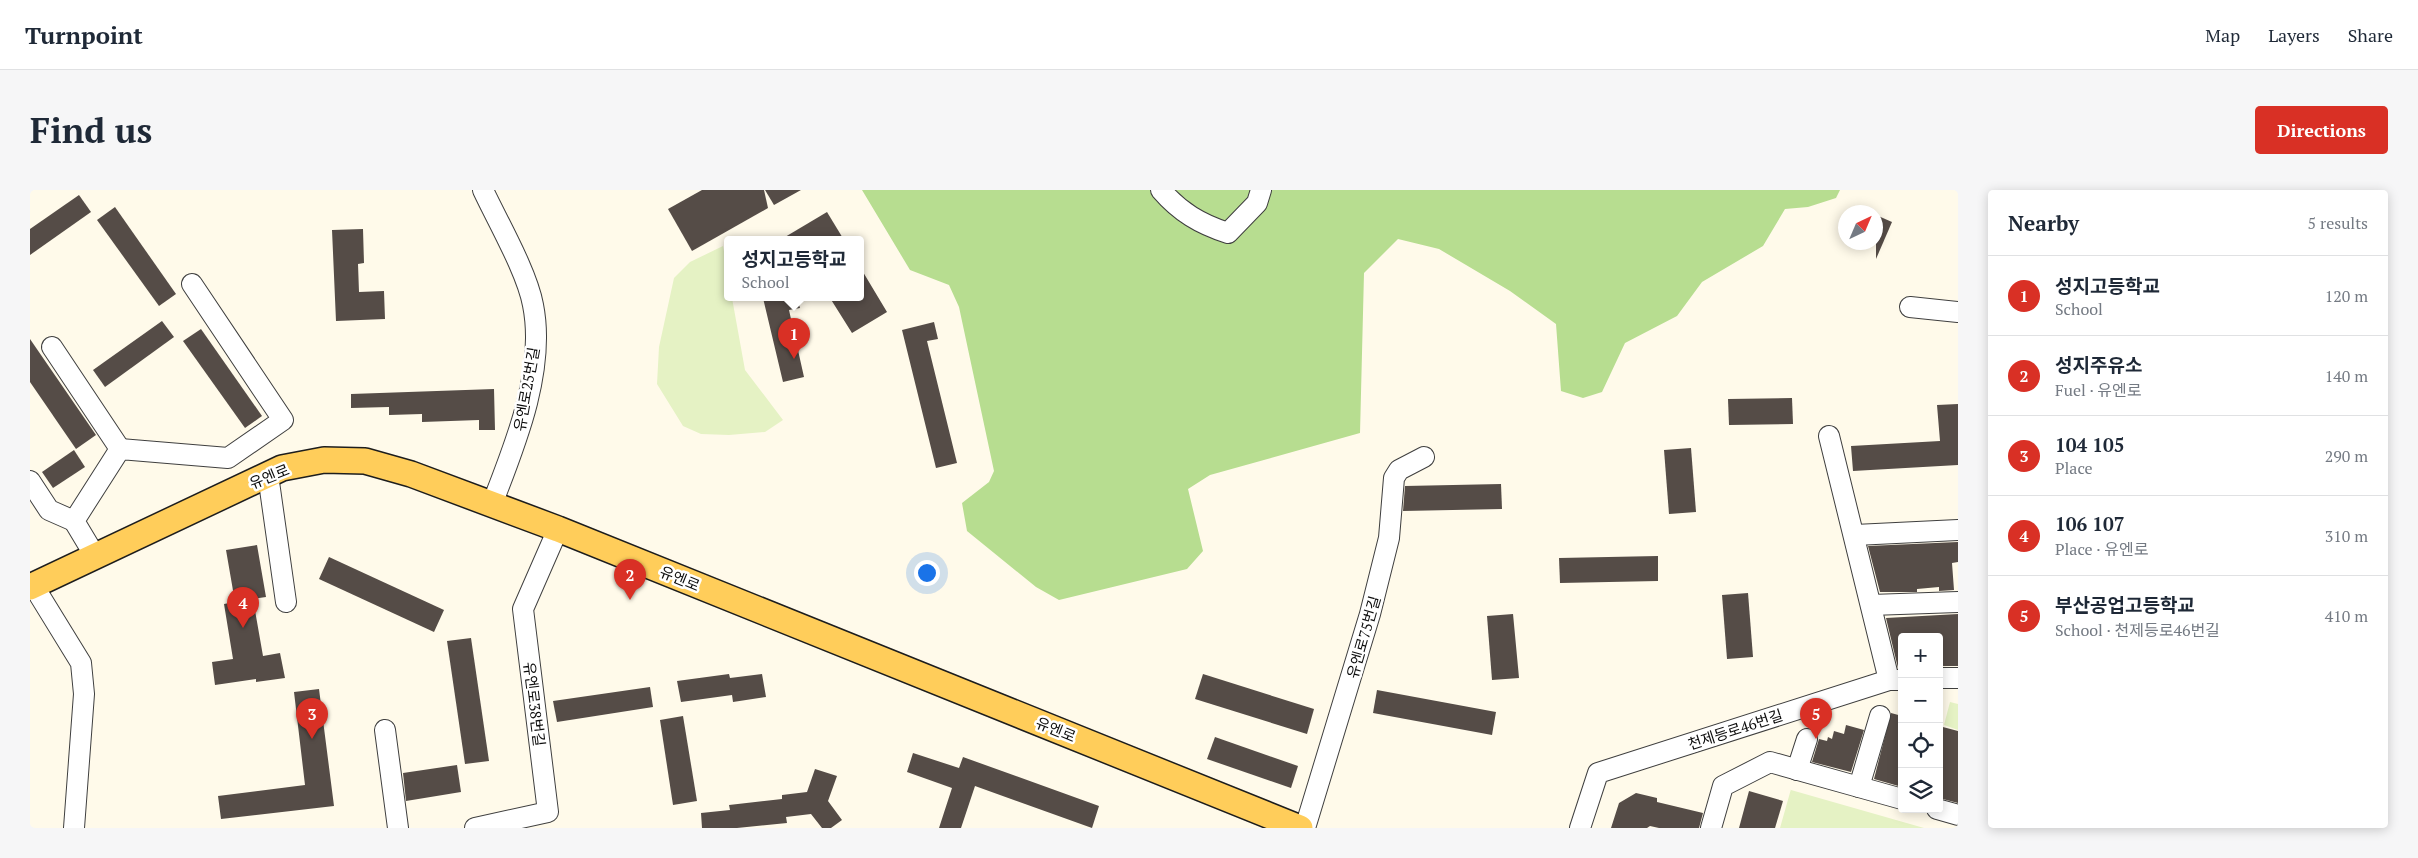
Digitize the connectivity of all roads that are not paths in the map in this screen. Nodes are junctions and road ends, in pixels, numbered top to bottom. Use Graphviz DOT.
graph roads {
  1 [pos="483,190"];
  2 [pos="1160,190"];
  3 [pos="1261,190"];
  4 [pos="192,284"];
  5 [pos="1910,307"];
  6 [pos="1958,312"];
  7 [pos="52,347"];
  8 [pos="1829,436"];
  9 [pos="120,449"];
  10 [pos="1424,457"];
  11 [pos="268,475"];
  12 [pos="30,481"];
  13 [pos="492,504"];
  14 [pos="74,521"];
  15 [pos="558,529"];
  16 [pos="1958,530"];
  17 [pos="1855,535"];
  18 [pos="94,556"];
  19 [pos="31,586"];
  20 [pos="286,602"];
  21 [pos="1958,602"];
  22 [pos="1871,605"];
  23 [pos="1943,678"];
  24 [pos="1958,678"];
  25 [pos="1895,680"];
  26 [pos="1880,716"];
  27 [pos="385,730"];
  28 [pos="1808,739"];
  29 [pos="1798,770"];
  30 [pos="1859,787"];
  31 [pos="1898,798"];
  32 [pos="1943,811"];
  33 [pos="1958,815"];
  34 [pos="1297,827"];
  35 [pos="74,828"];
  36 [pos="398,828"];
  37 [pos="475,828"];
  38 [pos="1580,828"];
  39 [pos="1711,828"];
  1 -- 13 [label="street, 유엔로25번길"];
  2 -- 3 [label="street"];
  4 -- 9 [label="street"];
  5 -- 6 [label="street"];
  7 -- 9 [label="street"];
  8 -- 17 [label="street"];
  9 -- 14 [label="street"];
  10 -- 34 [label="street, 유엔로75번길"];
  11 -- 13 [label="main road, 유엔로"];
  11 -- 18 [label="main road, 유엔로"];
  11 -- 20 [label="street"];
  12 -- 14 [label="street"];
  13 -- 15 [label="main road, 유엔로"];
  14 -- 18 [label="street"];
  15 -- 34 [label="main road, 유엔로"];
  15 -- 37 [label="street, 유엔로38번길"];
  16 -- 17 [label="street"];
  17 -- 22 [label="street"];
  18 -- 19 [label="main road, 유엔로"];
  19 -- 35 [label="street"];
  21 -- 22 [label="street"];
  22 -- 25 [label="street"];
  23 -- 24 [label="street"];
  25 -- 38 [label="street, 천제등로46번길"];
  26 -- 30 [label="street"];
  27 -- 36 [label="street"];
  28 -- 29 [label="street"];
  29 -- 30 [label="street"];
  29 -- 39 [label="street"];
  30 -- 31 [label="street"];
  32 -- 33 [label="street"];
}
